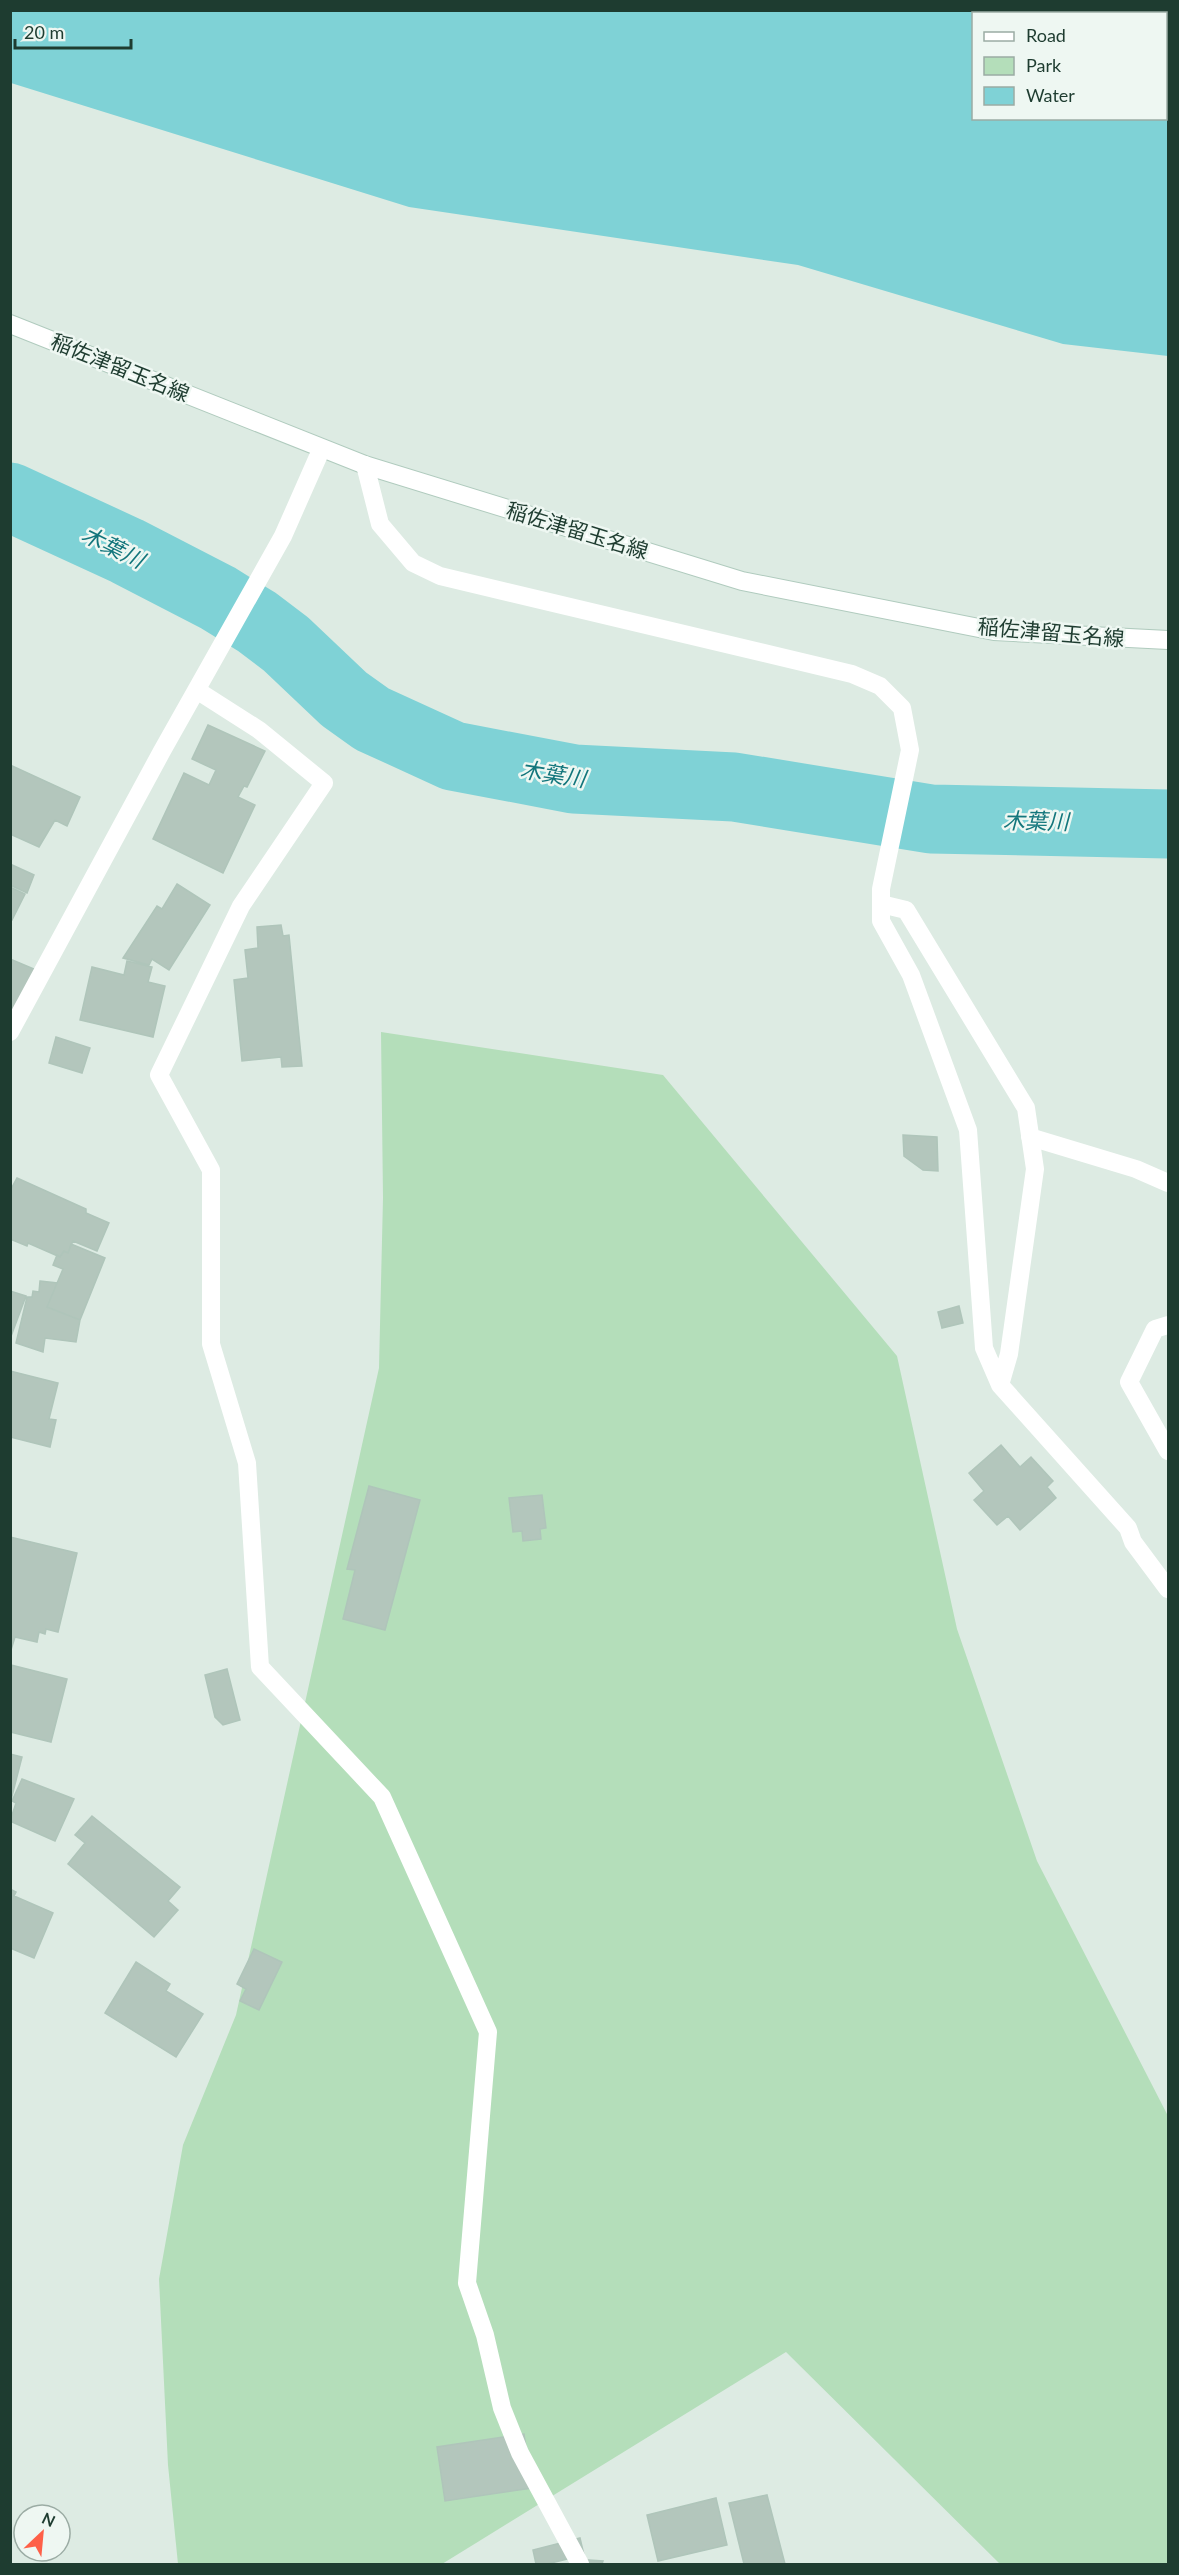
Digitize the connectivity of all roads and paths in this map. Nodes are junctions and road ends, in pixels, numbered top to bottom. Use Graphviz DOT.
graph roads {
  1 [pos="10,324"];
  2 [pos="321,450"];
  3 [pos="365,465"];
  4 [pos="1168,640"];
  5 [pos="198,691"];
  6 [pos="881,896"];
  7 [pos="10,1032"];
  8 [pos="1030,1137"];
  9 [pos="1168,1183"];
  10 [pos="1168,1325"];
  11 [pos="1000,1385"];
  12 [pos="1168,1451"];
  13 [pos="1168,1589"];
  14 [pos="580,2565"];
  1 -- 2 [label="street, 稲佐津留玉名線"];
  2 -- 3 [label="street, 稲佐津留玉名線"];
  2 -- 5 [label="street"];
  3 -- 4 [label="street, 稲佐津留玉名線"];
  3 -- 6 [label="street"];
  5 -- 7 [label="street"];
  5 -- 14 [label="street"];
  6 -- 8 [label="street"];
  6 -- 11 [label="street"];
  8 -- 9 [label="street"];
  8 -- 11 [label="street"];
  10 -- 12 [label="street"];
  11 -- 13 [label="street"];
}
